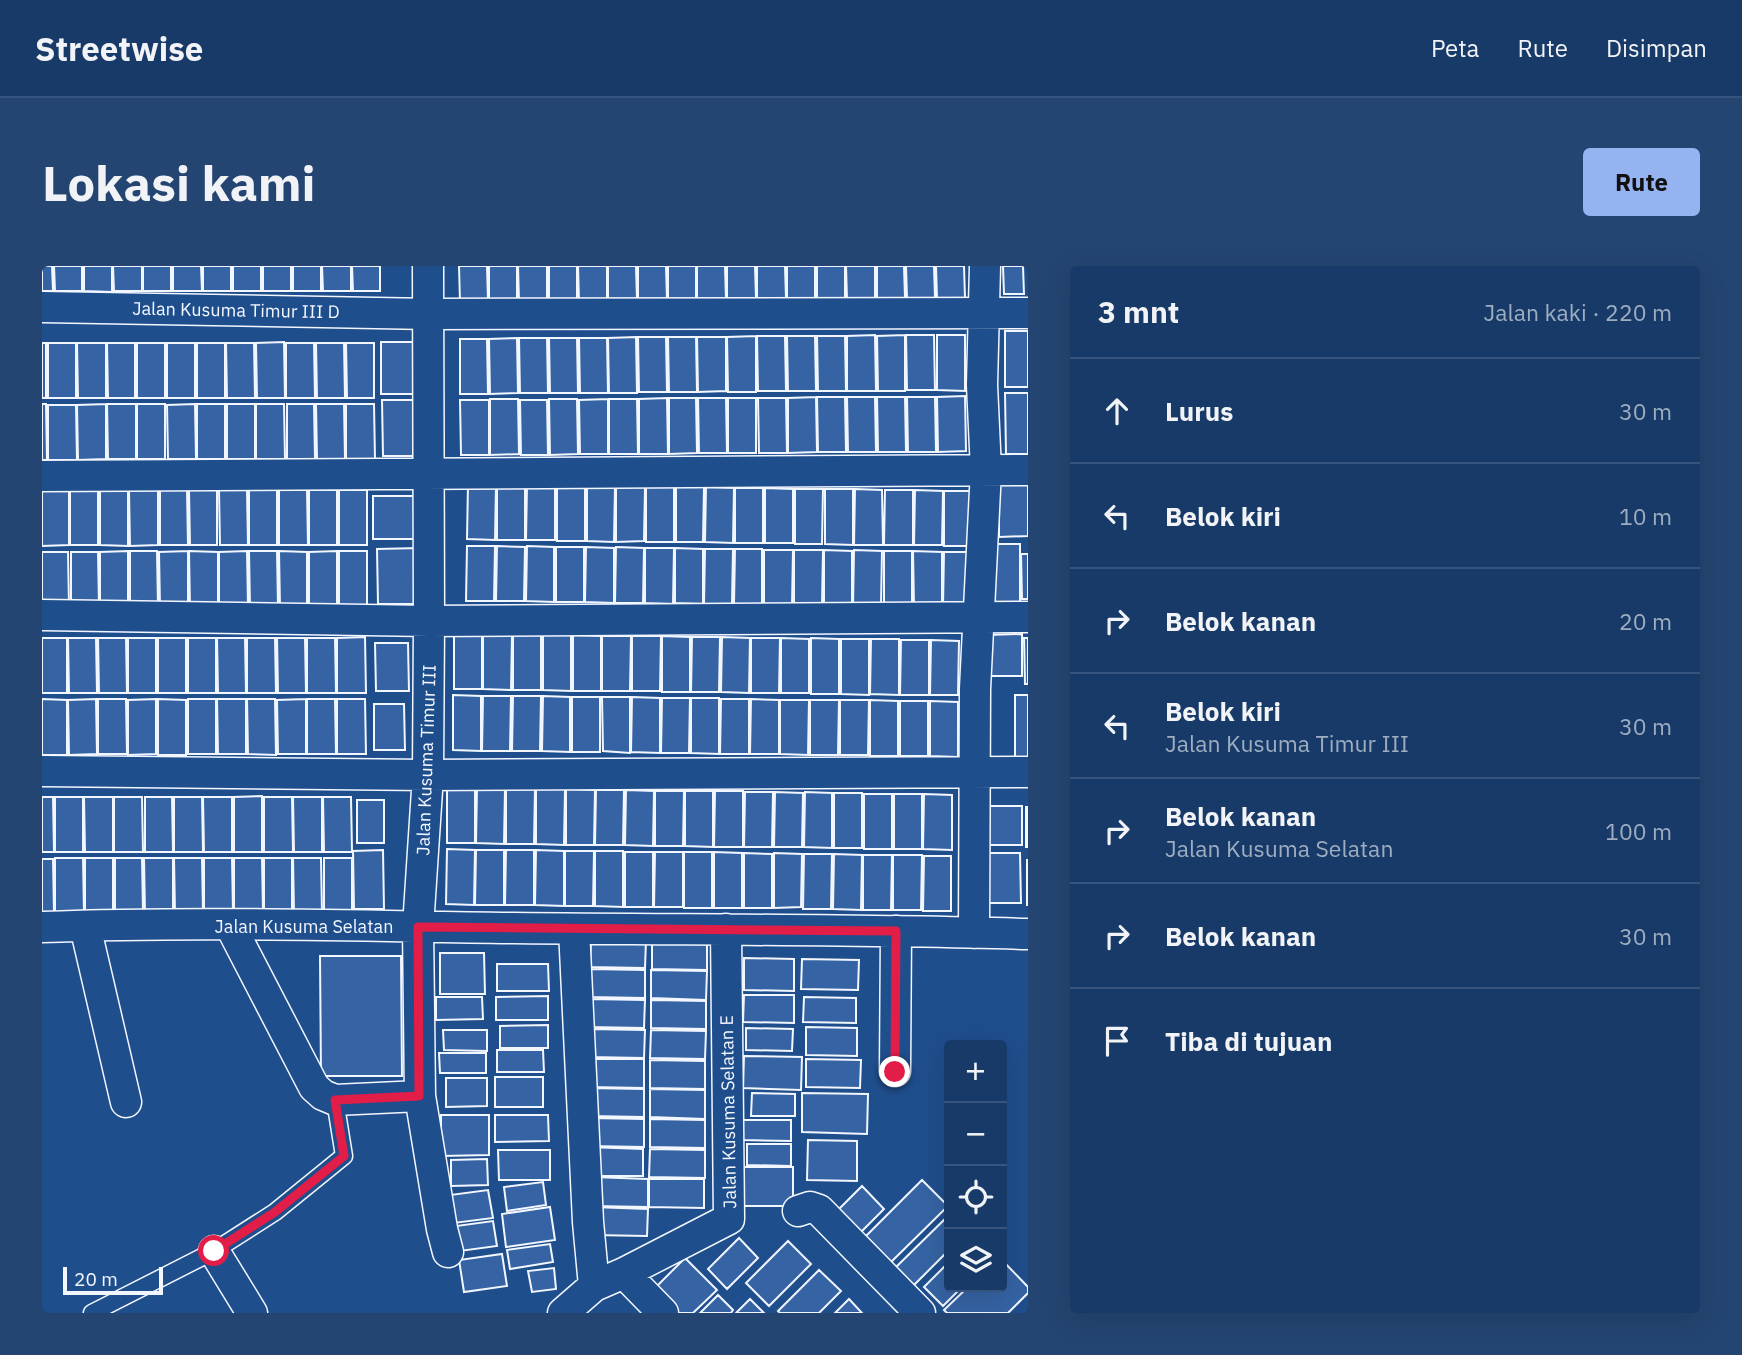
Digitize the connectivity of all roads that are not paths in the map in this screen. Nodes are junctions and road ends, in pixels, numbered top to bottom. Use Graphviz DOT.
graph roads {
  1 [pos="428,266"];
  2 [pos="985,266"];
  3 [pos="42,307"];
  4 [pos="985,312"];
  5 [pos="1028,313"];
  6 [pos="430,314"];
  7 [pos="986,470"];
  8 [pos="1028,470"];
  9 [pos="429,474"];
  10 [pos="42,476"];
  11 [pos="42,615"];
  12 [pos="1028,617"];
  13 [pos="979,618"];
  14 [pos="429,621"];
  15 [pos="42,771"];
  16 [pos="974,772"];
  17 [pos="1028,772"];
  18 [pos="428,775"];
  19 [pos="230,925"];
  20 [pos="85,926"];
  21 [pos="418,927"];
  22 [pos="42,928"];
  23 [pos="574,929"];
  24 [pos="726,929"];
  25 [pos="896,931"];
  26 [pos="974,933"];
  27 [pos="1028,934"];
  28 [pos="895,1072"];
  29 [pos="419,1096"];
  30 [pos="335,1100"];
  31 [pos="126,1102"];
  32 [pos="798,1212"];
  33 [pos="214,1251"];
  34 [pos="448,1252"];
  35 [pos="624,1273"];
  36 [pos="594,1286"];
  37 [pos="92,1313"];
  38 [pos="253,1313"];
  39 [pos="563,1313"];
  40 [pos="663,1313"];
  41 [pos="920,1313"];
  1 -- 6 [label="street, Jalan Kusuma Timur III"];
  2 -- 4 [label="street"];
  3 -- 6 [label="street, Jalan Kusuma Timur III D"];
  4 -- 5 [label="street, Jalan Kusuma Timur III D"];
  4 -- 6 [label="street, Jalan Kusuma Timur III D"];
  4 -- 7 [label="street"];
  6 -- 9 [label="street, Jalan Kusuma Timur III"];
  7 -- 8 [label="street"];
  7 -- 9 [label="street"];
  7 -- 13 [label="street"];
  9 -- 10 [label="street"];
  9 -- 14 [label="street, Jalan Kusuma Timur III"];
  11 -- 14 [label="street"];
  12 -- 13 [label="street"];
  13 -- 14 [label="street"];
  13 -- 16 [label="street"];
  14 -- 18 [label="street, Jalan Kusuma Timur III"];
  15 -- 18 [label="street"];
  16 -- 17 [label="street"];
  16 -- 18 [label="street"];
  16 -- 26 [label="street"];
  18 -- 21 [label="street, Jalan Kusuma Timur III"];
  19 -- 20 [label="street, Jalan Kusuma Selatan"];
  19 -- 21 [label="street, Jalan Kusuma Selatan"];
  19 -- 30 [label="street"];
  20 -- 22 [label="street, Jalan Kusuma Selatan"];
  20 -- 31 [label="street"];
  21 -- 23 [label="street, Jalan Kusuma Selatan"];
  21 -- 29 [label="street, Jalan Kusuma Timur III"];
  23 -- 24 [label="street, Jalan Kusuma Selatan"];
  23 -- 36 [label="street"];
  24 -- 25 [label="street, Jalan Kusuma Selatan"];
  24 -- 35 [label="street, Jalan Kusuma Selatan E"];
  25 -- 26 [label="street, Jalan Kusuma Selatan"];
  25 -- 28 [label="street"];
  26 -- 27 [label="street, Jalan Kusuma Selatan"];
  29 -- 30 [label="street"];
  29 -- 34 [label="street, Jalan Kusuma Timur III"];
  30 -- 33 [label="lane"];
  32 -- 41 [label="street"];
  33 -- 37 [label="lane"];
  33 -- 38 [label="street"];
  35 -- 36 [label="street"];
  35 -- 40 [label="street"];
  36 -- 39 [label="street"];
}
